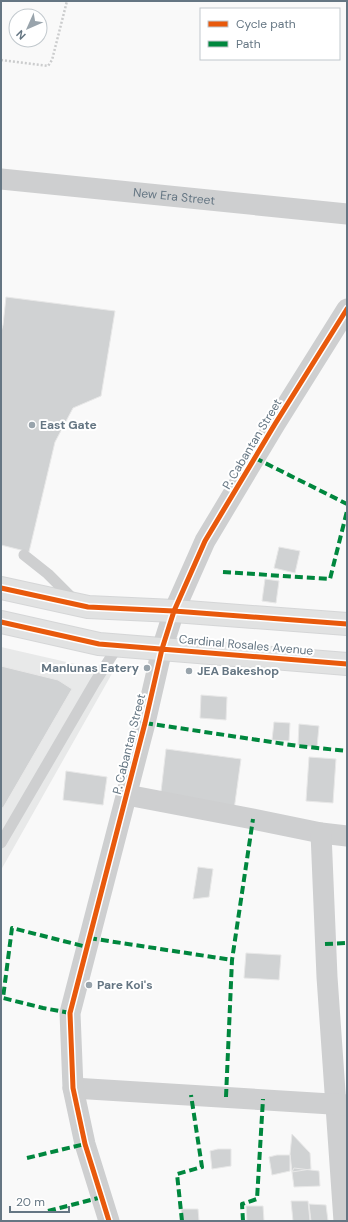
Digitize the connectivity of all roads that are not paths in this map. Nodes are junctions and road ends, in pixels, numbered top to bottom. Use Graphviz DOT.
graph roads {
  1 [pos="1,179"];
  2 [pos="347,214"];
  3 [pos="347,309"];
  4 [pos="24,555"];
  5 [pos="1,588"];
  6 [pos="79,605"];
  7 [pos="174,611"];
  8 [pos="1,622"];
  9 [pos="347,624"];
  10 [pos="118,646"];
  11 [pos="162,649"];
  12 [pos="347,664"];
  13 [pos="127,795"];
  14 [pos="321,833"];
  15 [pos="347,836"];
  16 [pos="1,844"];
  17 [pos="73,1088"];
  18 [pos="341,1105"];
  19 [pos="109,1221"];
  20 [pos="344,1221"];
  1 -- 2 [label="street, New Era Street"];
  3 -- 7 [label="street, P. Cabantan Street"];
  4 -- 6 [label="lane"];
  5 -- 6 [label="main road"];
  6 -- 7 [label="main road"];
  7 -- 9 [label="main road"];
  7 -- 11 [label="street, P. Cabantan Street"];
  8 -- 10 [label="main road, Cardinal Rosales Avenue"];
  10 -- 11 [label="main road, Cardinal Rosales Avenue"];
  10 -- 16 [label="lane"];
  11 -- 12 [label="main road, Cardinal Rosales Avenue"];
  11 -- 13 [label="street, P. Cabantan Street"];
  13 -- 14 [label="street"];
  13 -- 17 [label="street, P. Cabantan Street"];
  14 -- 15 [label="street"];
  14 -- 18 [label="street"];
  17 -- 18 [label="street"];
  17 -- 19 [label="street, P. Cabantan Street"];
  18 -- 20 [label="street"];
}
